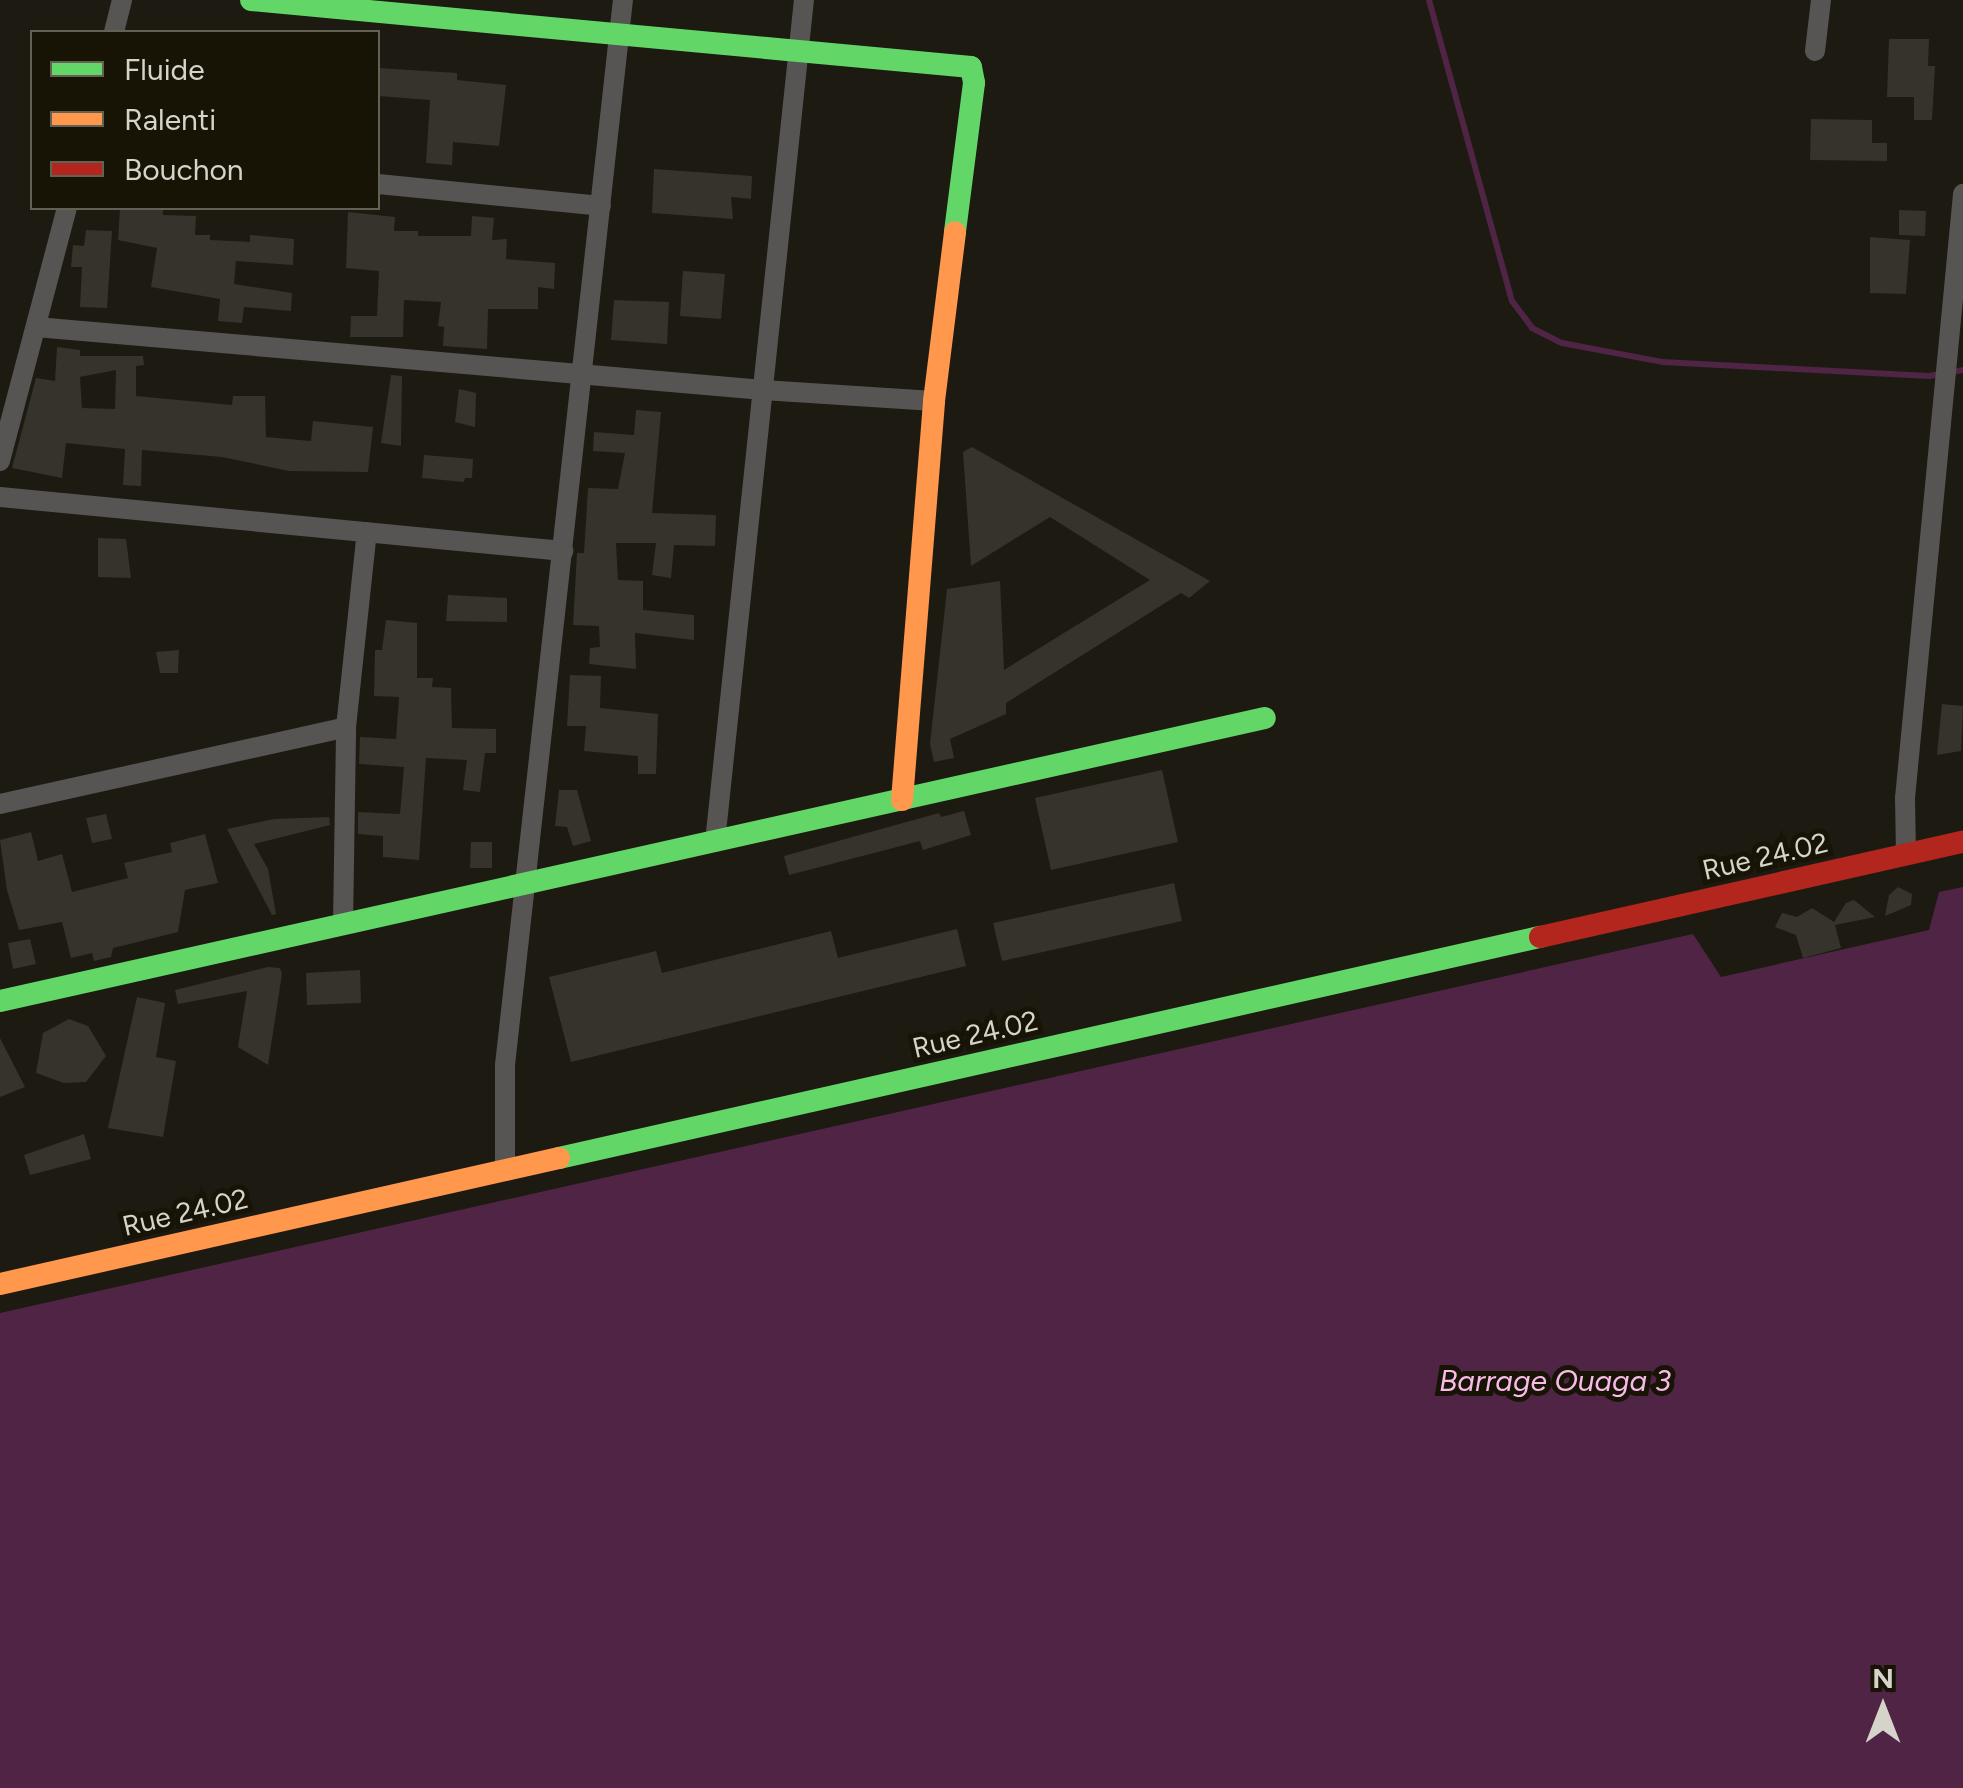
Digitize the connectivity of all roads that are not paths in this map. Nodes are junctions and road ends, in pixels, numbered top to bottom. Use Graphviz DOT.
graph roads {
  1 [pos="122,0"];
  2 [pos="251,0"];
  3 [pos="623,0"];
  4 [pos="804,0"];
  5 [pos="1821,0"];
  6 [pos="114,30"];
  7 [pos="619,36"];
  8 [pos="1814,51"];
  9 [pos="798,54"];
  10 [pos="380,184"];
  11 [pos="1963,194"];
  12 [pos="601,206"];
  13 [pos="66,210"];
  14 [pos="36,327"];
  15 [pos="582,375"];
  16 [pos="762,390"];
  17 [pos="934,401"];
  18 [pos="0,461"];
  19 [pos="0,497"];
  20 [pos="367,532"];
  21 [pos="562,551"];
  22 [pos="1265,718"];
  23 [pos="346,726"];
  24 [pos="902,800"];
  25 [pos="0,804"];
  26 [pos="715,842"];
  27 [pos="1963,842"];
  28 [pos="1906,855"];
  29 [pos="526,884"];
  30 [pos="344,925"];
  31 [pos="0,1000"];
  32 [pos="505,1171"];
  33 [pos="0,1284"];
  1 -- 6 [label="street"];
  2 -- 7 [label="street"];
  3 -- 7 [label="street"];
  4 -- 9 [label="street"];
  5 -- 8 [label="street"];
  7 -- 9 [label="street"];
  7 -- 12 [label="street"];
  9 -- 16 [label="street"];
  9 -- 17 [label="street"];
  10 -- 12 [label="street"];
  11 -- 28 [label="street"];
  12 -- 15 [label="street"];
  13 -- 14 [label="street"];
  14 -- 15 [label="street"];
  14 -- 18 [label="street"];
  15 -- 16 [label="street"];
  15 -- 21 [label="street"];
  16 -- 17 [label="street"];
  16 -- 26 [label="street"];
  17 -- 24 [label="street"];
  19 -- 20 [label="street"];
  20 -- 21 [label="street"];
  20 -- 23 [label="street"];
  21 -- 29 [label="street"];
  22 -- 24 [label="street"];
  23 -- 25 [label="street"];
  23 -- 30 [label="street"];
  24 -- 26 [label="street"];
  26 -- 29 [label="street"];
  27 -- 28 [label="street, Rue 24.02"];
  28 -- 32 [label="street, Rue 24.02"];
  29 -- 30 [label="street"];
  29 -- 32 [label="street"];
  30 -- 31 [label="street"];
  32 -- 33 [label="street, Rue 24.02"];
}
